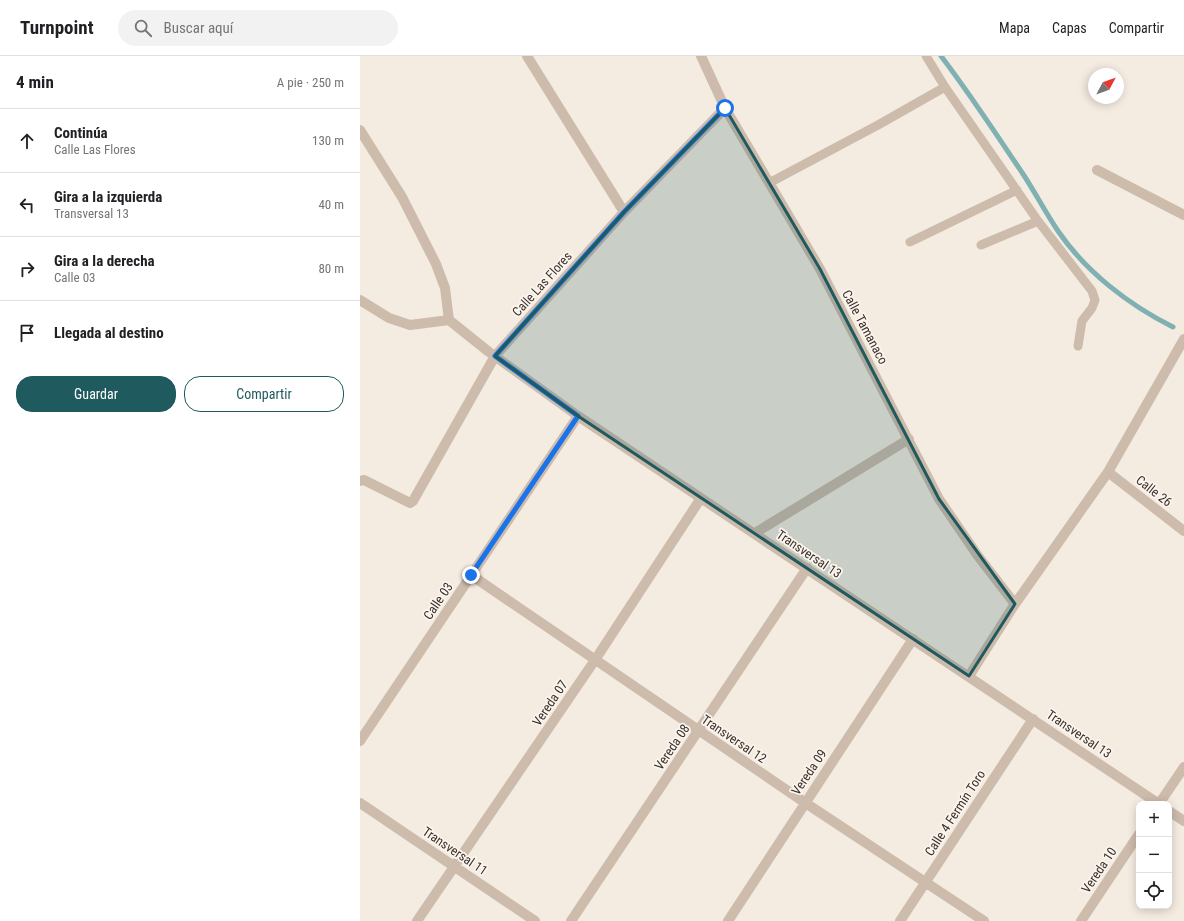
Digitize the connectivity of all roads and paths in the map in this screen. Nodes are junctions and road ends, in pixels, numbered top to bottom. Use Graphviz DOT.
graph roads {
  1 [pos="528,56"];
  2 [pos="701,56"];
  3 [pos="926,56"];
  4 [pos="945,87"];
  5 [pos="725,108"];
  6 [pos="360,130"];
  7 [pos="1097,170"];
  8 [pos="769,183"];
  9 [pos="1017,190"];
  10 [pos="624,212"];
  11 [pos="1184,215"];
  12 [pos="1038,220"];
  13 [pos="910,242"];
  14 [pos="981,245"];
  15 [pos="360,300"];
  16 [pos="450,320"];
  17 [pos="1184,339"];
  18 [pos="1078,346"];
  19 [pos="495,356"];
  20 [pos="578,416"];
  21 [pos="909,439"];
  22 [pos="1108,472"];
  23 [pos="360,481"];
  24 [pos="701,498"];
  25 [pos="1184,531"];
  26 [pos="755,534"];
  27 [pos="807,568"];
  28 [pos="471,575"];
  29 [pos="1015,604"];
  30 [pos="913,639"];
  31 [pos="595,660"];
  32 [pos="969,676"];
  33 [pos="1033,719"];
  34 [pos="698,730"];
  35 [pos="360,741"];
  36 [pos="1184,767"];
  37 [pos="1155,801"];
  38 [pos="1161,801"];
  39 [pos="804,802"];
  40 [pos="360,803"];
  41 [pos="1172,813"];
  42 [pos="1184,821"];
  43 [pos="1137,837"];
  44 [pos="454,866"];
  45 [pos="926,882"];
  46 [pos="417,921"];
  47 [pos="535,921"];
  48 [pos="571,921"];
  49 [pos="728,921"];
  50 [pos="900,921"];
  51 [pos="984,921"];
  52 [pos="1081,921"];
  1 -- 10 [label="street"];
  2 -- 5 [label="street, Calle Tamanaco"];
  3 -- 4 [label="lane"];
  4 -- 8 [label="lane"];
  4 -- 9 [label="lane"];
  5 -- 8 [label="street, Calle Tamanaco"];
  5 -- 10 [label="street, Calle Las Flores"];
  6 -- 16 [label="street"];
  7 -- 11 [label="street"];
  8 -- 21 [label="street, Calle Tamanaco"];
  9 -- 12 [label="lane"];
  9 -- 13 [label="lane"];
  10 -- 19 [label="street, Calle Las Flores"];
  12 -- 14 [label="lane"];
  12 -- 18 [label="lane"];
  15 -- 16 [label="street"];
  16 -- 19 [label="street, Transversal 13"];
  17 -- 22 [label="street"];
  19 -- 20 [label="street, Transversal 13"];
  19 -- 23 [label="street, Calle Las Flores"];
  20 -- 24 [label="street, Transversal 13"];
  20 -- 28 [label="street, Calle 03"];
  21 -- 26 [label="street"];
  21 -- 29 [label="street, Calle Tamanaco"];
  22 -- 25 [label="street, Calle 26"];
  22 -- 29 [label="street"];
  24 -- 26 [label="street, Transversal 13"];
  24 -- 31 [label="street, Vereda 07"];
  26 -- 27 [label="street, Transversal 13"];
  27 -- 30 [label="street, Transversal 13"];
  27 -- 34 [label="street, Vereda 08"];
  28 -- 31 [label="street, Transversal 12"];
  28 -- 35 [label="street, Calle 03"];
  29 -- 32 [label="street"];
  30 -- 32 [label="street, Transversal 13"];
  30 -- 39 [label="street, Vereda 09"];
  31 -- 34 [label="street, Transversal 12"];
  31 -- 44 [label="street, Vereda 07"];
  32 -- 33 [label="street, Transversal 13"];
  33 -- 37 [label="street, Transversal 13"];
  33 -- 45 [label="street, Calle 4 Fermín Toro"];
  34 -- 39 [label="street, Transversal 12"];
  34 -- 48 [label="street, Vereda 08"];
  36 -- 38 [label="street"];
  39 -- 45 [label="street, Transversal 12"];
  39 -- 49 [label="street, Vereda 09"];
  40 -- 44 [label="street, Transversal 11"];
  41 -- 42 [label="street"];
  43 -- 52 [label="street, Vereda 10"];
  44 -- 46 [label="street, Vereda 07"];
  44 -- 47 [label="street, Transversal 11"];
  45 -- 50 [label="street, Calle 4 Fermín Toro"];
  45 -- 51 [label="street, Transversal 12"];
}
